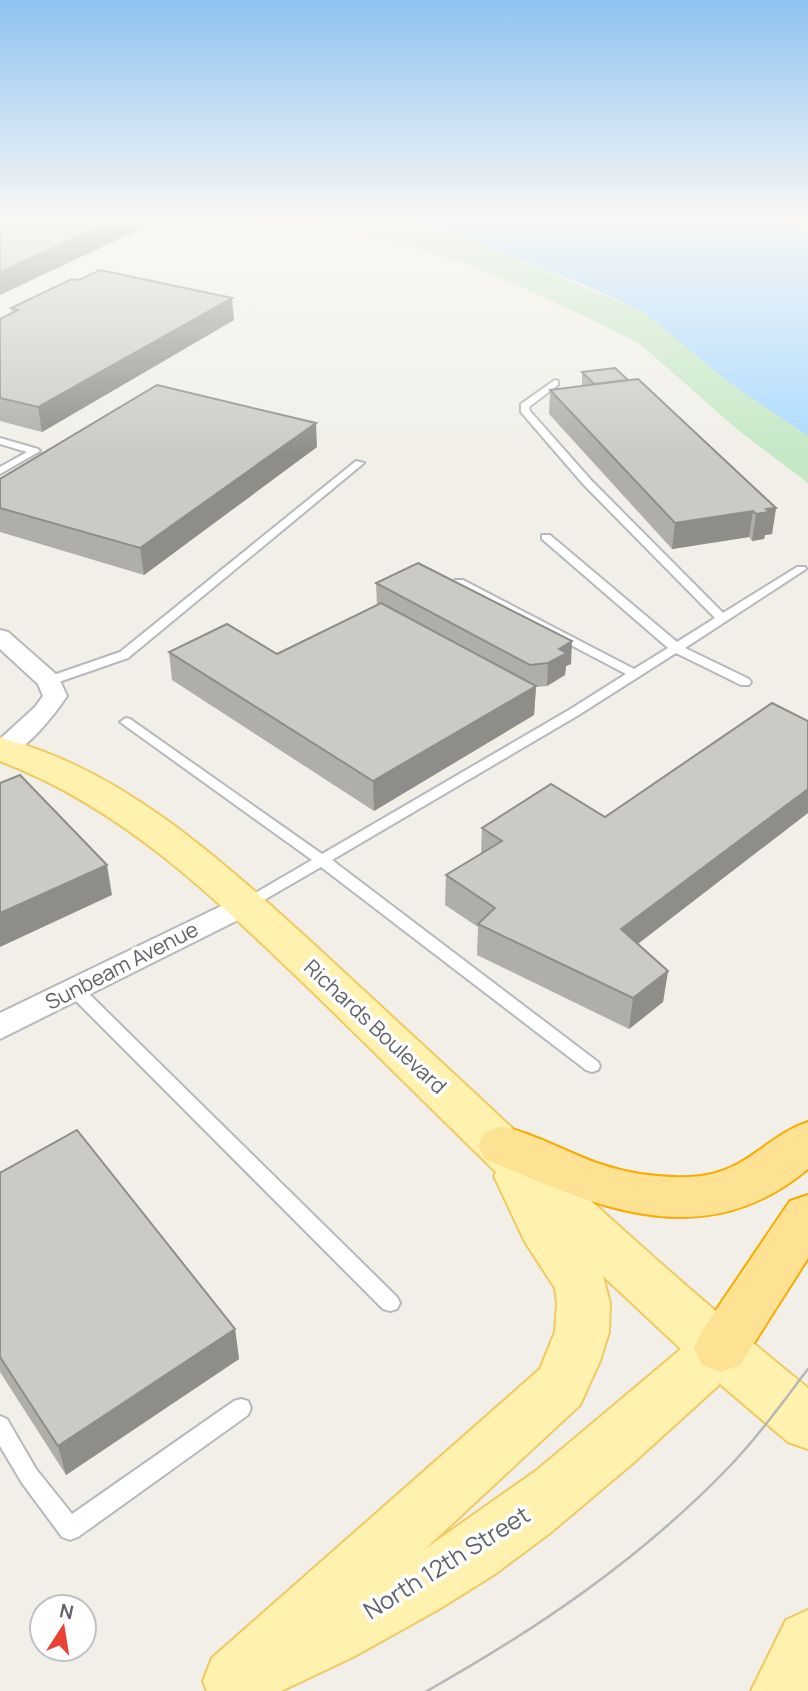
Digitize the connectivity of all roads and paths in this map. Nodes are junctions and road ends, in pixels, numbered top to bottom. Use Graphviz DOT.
graph roads {
  1 [pos="555,383"];
  2 [pos="0,441"];
  3 [pos="359,463"];
  4 [pos="0,471"];
  5 [pos="546,537"];
  6 [pos="802,569"];
  7 [pos="459,582"];
  8 [pos="722,619"];
  9 [pos="0,637"];
  10 [pos="676,648"];
  11 [pos="635,674"];
  12 [pos="49,681"];
  13 [pos="745,681"];
  14 [pos="126,722"];
  15 [pos="1,749"];
  16 [pos="322,860"];
  17 [pos="244,905"];
  18 [pos="75,990"];
  19 [pos="0,1027"];
  20 [pos="592,1066"];
  21 [pos="808,1142"];
  22 [pos="502,1146"];
  23 [pos="808,1216"];
  24 [pos="390,1303"];
  25 [pos="720,1348"];
  26 [pos="241,1408"];
  27 [pos="808,1423"];
  28 [pos="0,1426"];
  29 [pos="225,1686"];
  1 -- 8 [label="lane"];
  2 -- 4 [label="lane"];
  3 -- 12 [label="lane"];
  5 -- 10 [label="lane"];
  6 -- 8 [label="lane"];
  7 -- 11 [label="lane"];
  8 -- 10 [label="lane"];
  9 -- 12 [label="street"];
  10 -- 11 [label="lane"];
  10 -- 13 [label="lane"];
  11 -- 16 [label="lane"];
  12 -- 15 [label="street"];
  14 -- 16 [label="lane"];
  15 -- 17 [label="main road, Richards Boulevard"];
  16 -- 17 [label="lane"];
  16 -- 20 [label="lane"];
  17 -- 18 [label="street, Sunbeam Avenue"];
  17 -- 22 [label="main road, Richards Boulevard"];
  18 -- 19 [label="street, Sunbeam Avenue"];
  18 -- 24 [label="lane"];
  21 -- 22 [label="highway"];
  22 -- 25 [label="main road, Richards Boulevard"];
  22 -- 29 [label="main road"];
  23 -- 25 [label="highway"];
  25 -- 27 [label="main road, Richards Boulevard"];
  25 -- 29 [label="main road, North 12th Street"];
  26 -- 28 [label="lane"];
}
